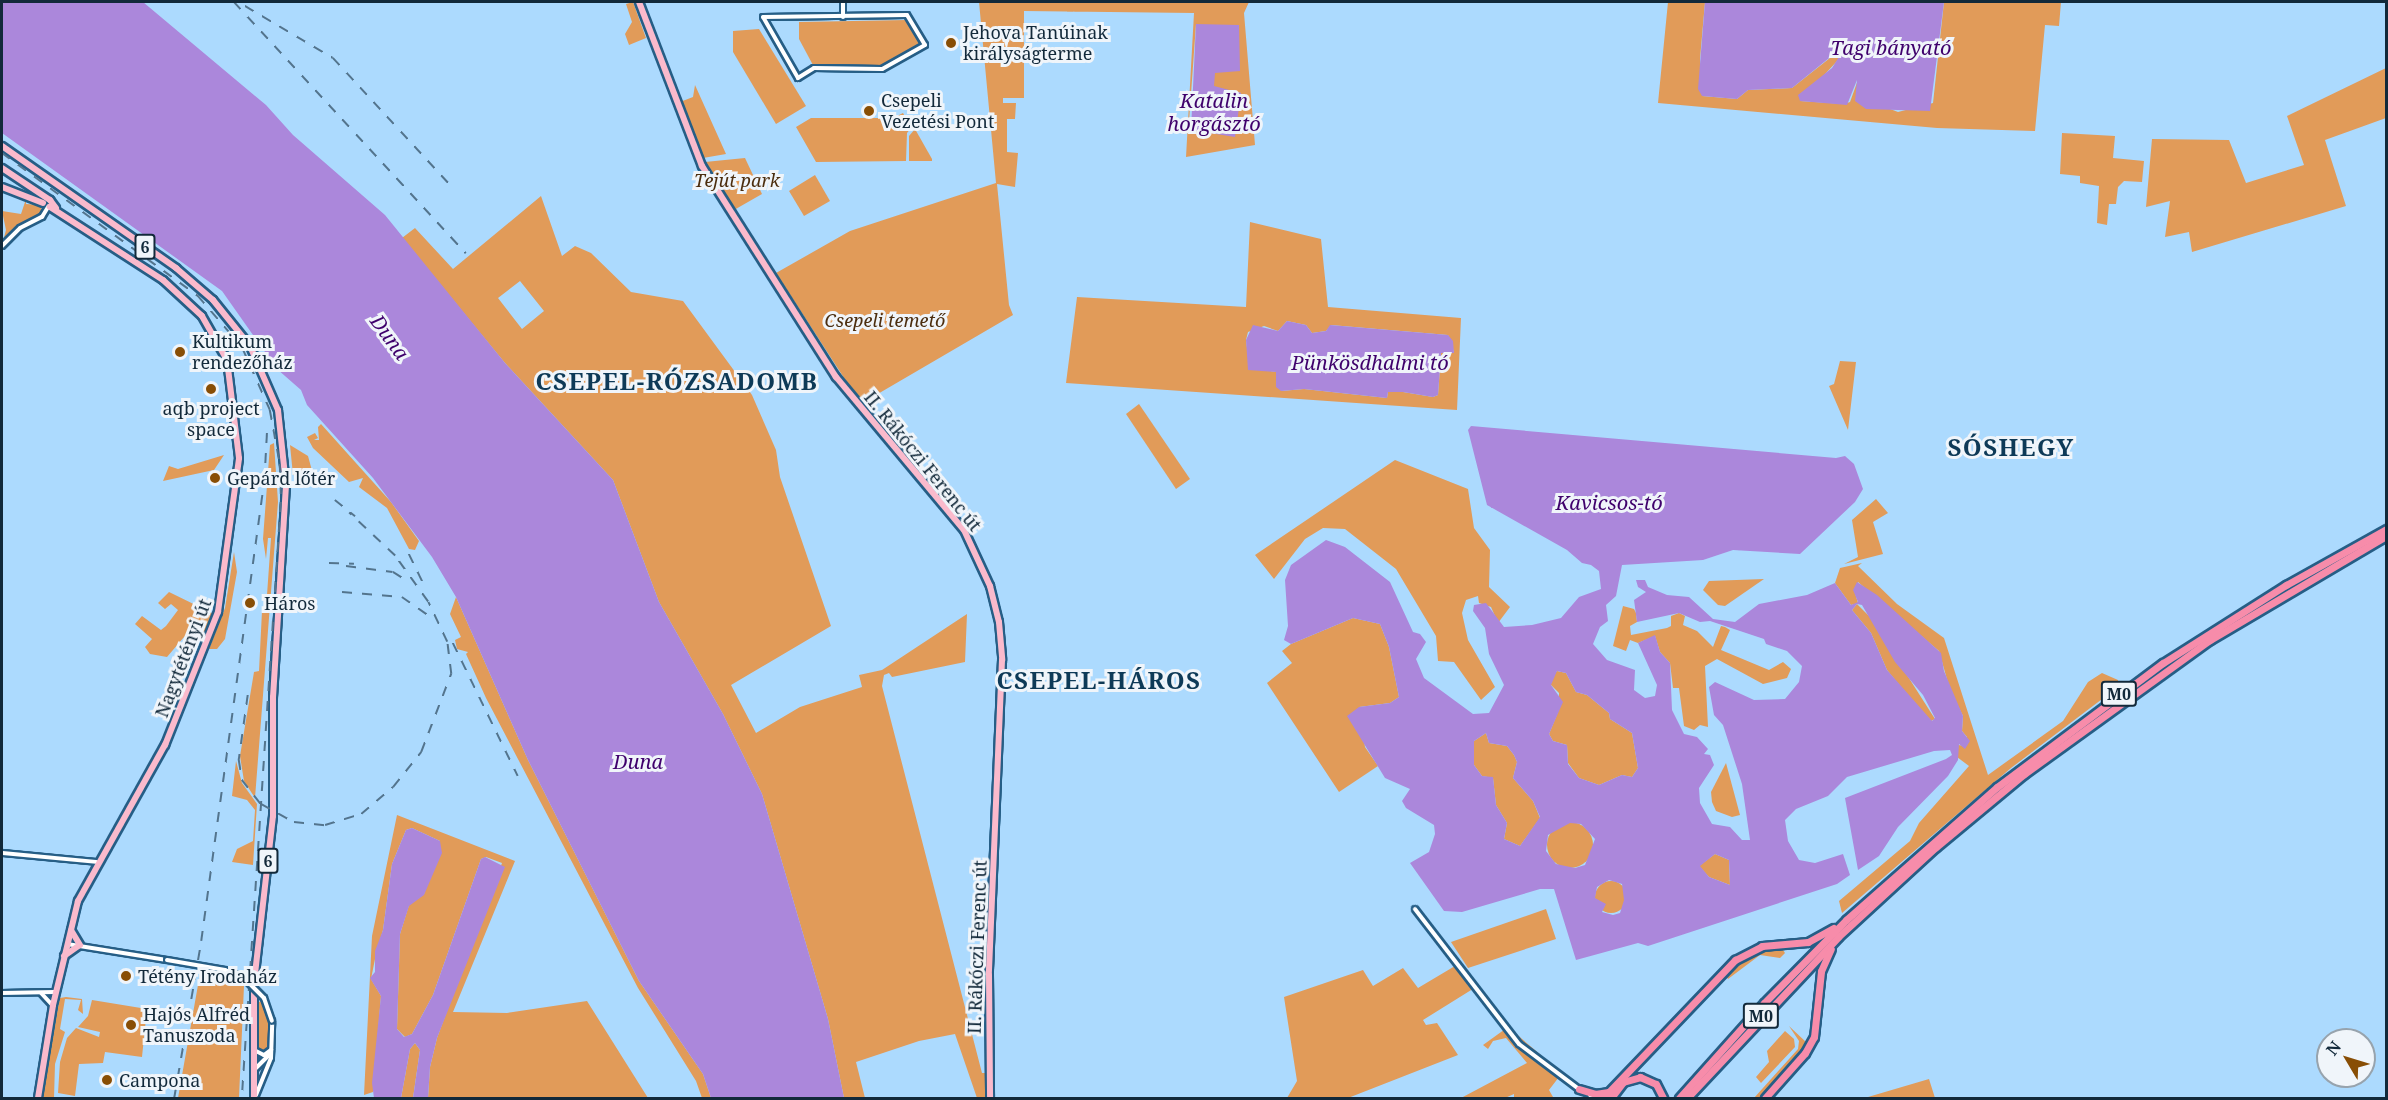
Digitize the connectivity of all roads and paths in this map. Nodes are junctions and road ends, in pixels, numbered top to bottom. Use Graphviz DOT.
graph roads {
  1 [pos="639,2"];
  2 [pos="843,2"];
  3 [pos="843,17"];
  4 [pos="2,146"];
  5 [pos="2,168"];
  6 [pos="2,187"];
  7 [pos="47,204"];
  8 [pos="2,246"];
  9 [pos="2386,529"];
  10 [pos="2386,537"];
  11 [pos="2,853"];
  12 [pos="97,862"];
  13 [pos="1415,909"];
  14 [pos="1846,920"];
  15 [pos="70,928"];
  16 [pos="1838,937"];
  17 [pos="66,944"];
  18 [pos="80,945"];
  19 [pos="64,956"];
  20 [pos="41,992"];
  21 [pos="55,992"];
  22 [pos="2,993"];
  23 [pos="52,1005"];
  24 [pos="273,1042"];
  25 [pos="271,1049"];
  26 [pos="254,1050"];
  27 [pos="254,1070"];
  28 [pos="266,1070"];
  29 [pos="1628,1080"];
  30 [pos="1618,1082"];
  31 [pos="1579,1089"];
  32 [pos="38,1098"];
  33 [pos="255,1098"];
  34 [pos="990,1098"];
  35 [pos="1590,1098"];
  36 [pos="1605,1098"];
  37 [pos="1616,1098"];
  38 [pos="1663,1098"];
  39 [pos="1679,1098"];
  40 [pos="1688,1098"];
  41 [pos="1765,1098"];
  1 -- 34 [label="main road, II. Rákóczi Ferenc út"];
  2 -- 3 [label="street"];
  3 -- 3 [label="street"];
  4 -- 26 [label="main road, 6"];
  5 -- 7 [label="main road"];
  6 -- 7 [label="main road"];
  7 -- 8 [label="street"];
  7 -- 12 [label="main road, Nagytétényi út"];
  9 -- 14 [label="highway, M0"];
  10 -- 16 [label="highway, M0"];
  11 -- 12 [label="street"];
  12 -- 15 [label="main road, Nagytétényi út"];
  13 -- 31 [label="street"];
  14 -- 30 [label="highway"];
  14 -- 39 [label="highway, M0"];
  15 -- 17 [label="main road, Nagytétényi út"];
  15 -- 18 [label="main road"];
  16 -- 40 [label="highway, M0"];
  16 -- 41 [label="highway"];
  17 -- 18 [label="street"];
  17 -- 19 [label="main road, Nagytétényi út"];
  18 -- 19 [label="main road"];
  18 -- 24 [label="street, bridge"];
  19 -- 21 [label="main road, Nagytétényi út"];
  20 -- 21 [label="street"];
  20 -- 22 [label="street"];
  20 -- 23 [label="street"];
  21 -- 23 [label="main road, Nagytétényi út"];
  23 -- 32 [label="main road, Nagytétényi út"];
  24 -- 25 [label="street"];
  24 -- 28 [label="street"];
  25 -- 26 [label="street"];
  25 -- 27 [label="street"];
  26 -- 27 [label="main road, 6"];
  27 -- 28 [label="street"];
  27 -- 33 [label="main road, 6"];
  28 -- 33 [label="street"];
  29 -- 36 [label="highway"];
  29 -- 37 [label="highway"];
  29 -- 38 [label="highway"];
  30 -- 31 [label="highway"];
  30 -- 36 [label="highway"];
  31 -- 35 [label="street"];
  31 -- 36 [label="street"];
}
